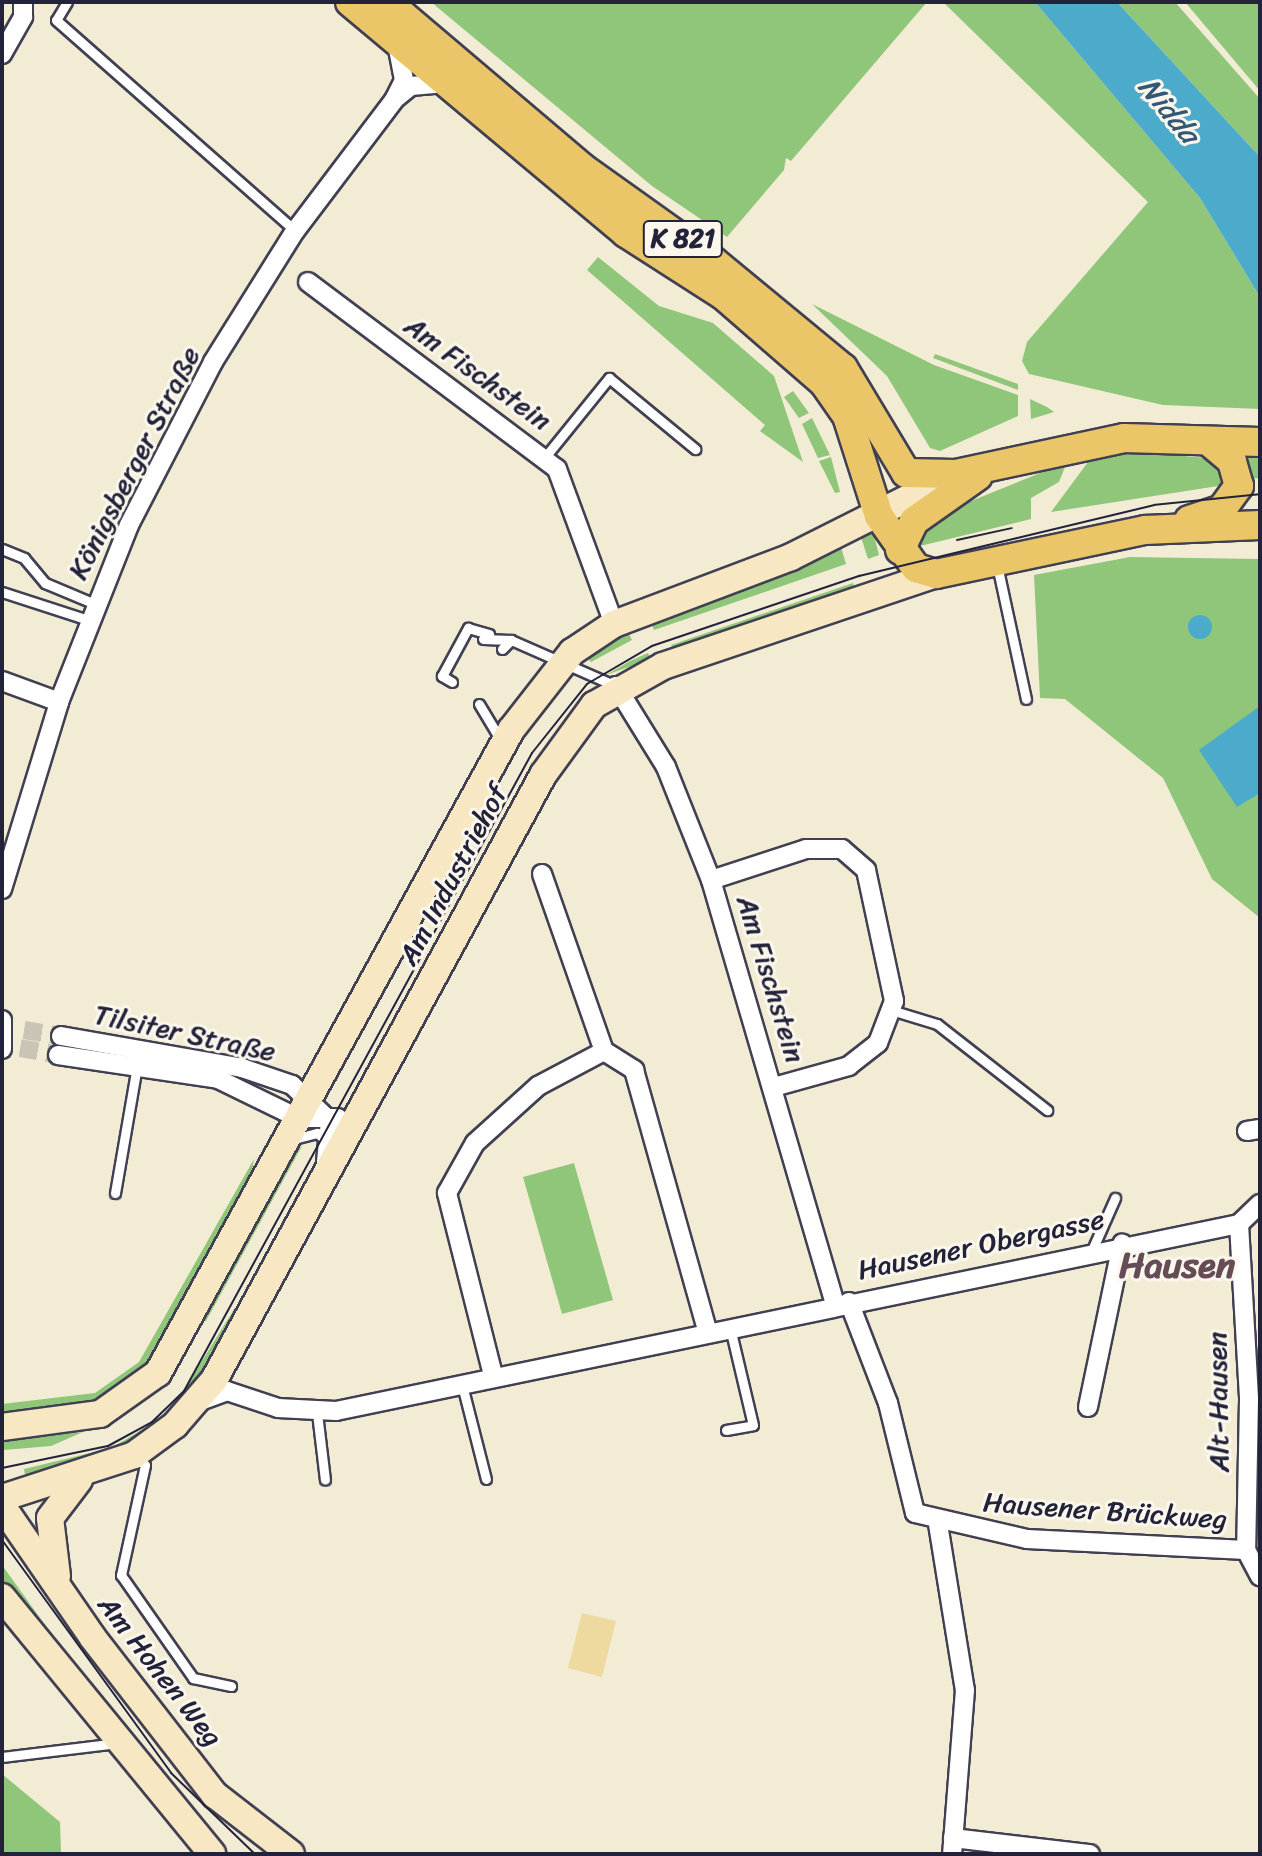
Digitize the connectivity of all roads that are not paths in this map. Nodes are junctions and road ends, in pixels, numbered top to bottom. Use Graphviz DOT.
graph roads {
  1 [pos="67,2"];
  2 [pos="350,2"];
  3 [pos="387,2"];
  4 [pos="23,3"];
  5 [pos="397,43"];
  6 [pos="2,54"];
  7 [pos="443,83"];
  8 [pos="394,100"];
  9 [pos="295,231"];
  10 [pos="308,282"];
  11 [pos="1208,441"];
  12 [pos="1260,442"];
  13 [pos="695,449"];
  14 [pos="545,457"];
  15 [pos="1009,460"];
  16 [pos="956,474"];
  17 [pos="879,516"];
  18 [pos="1260,525"];
  19 [pos="1145,530"];
  20 [pos="2,549"];
  21 [pos="900,550"];
  22 [pos="996,560"];
  23 [pos="936,574"];
  24 [pos="2,592"];
  25 [pos="92,612"];
  26 [pos="614,624"];
  27 [pos="511,640"];
  28 [pos="502,649"];
  29 [pos="564,661"];
  30 [pos="2,681"];
  31 [pos="452,682"];
  32 [pos="616,686"];
  33 [pos="1026,699"];
  34 [pos="59,702"];
  35 [pos="479,704"];
  36 [pos="503,744"];
  37 [pos="542,874"];
  38 [pos="711,880"];
  39 [pos="2,889"];
  40 [pos="891,1010"];
  41 [pos="604,1051"];
  42 [pos="137,1066"];
  43 [pos="774,1087"];
  44 [pos="365,1105"];
  45 [pos="304,1107"];
  46 [pos="1047,1110"];
  47 [pos="330,1121"];
  48 [pos="330,1147"];
  49 [pos="280,1152"];
  50 [pos="115,1193"];
  51 [pos="316,1195"];
  52 [pos="1115,1198"];
  53 [pos="1260,1204"];
  54 [pos="1239,1224"];
  55 [pos="1122,1244"];
  56 [pos="1092,1250"];
  57 [pos="842,1302"];
  58 [pos="729,1324"];
  59 [pos="707,1329"];
  60 [pos="493,1375"];
  61 [pos="462,1381"];
  62 [pos="1254,1399"];
  63 [pos="198,1401"];
  64 [pos="1088,1407"];
  65 [pos="317,1413"];
  66 [pos="2,1427"];
  67 [pos="726,1430"];
  68 [pos="1254,1453"];
  69 [pos="134,1455"];
  70 [pos="94,1472"];
  71 [pos="486,1479"];
  72 [pos="325,1480"];
  73 [pos="2,1498"];
  74 [pos="2,1506"];
  75 [pos="915,1513"];
  76 [pos="938,1524"];
  77 [pos="1246,1550"];
  78 [pos="1260,1576"];
  79 [pos="2,1597"];
  80 [pos="64,1599"];
  81 [pos="231,1686"];
  82 [pos="117,1743"];
  83 [pos="2,1757"];
  84 [pos="953,1846"];
  85 [pos="212,1854"];
  86 [pos="291,1854"];
  87 [pos="1090,1854"];
  1 -- 9 [label="lane"];
  2 -- 5 [label="main road, K 821"];
  3 -- 16 [label="main road, K 821"];
  4 -- 6 [label="street"];
  5 -- 7 [label="main road, K 821"];
  5 -- 8 [label="street, Königsberger Straße"];
  7 -- 8 [label="street, Königsberger Straße"];
  7 -- 17 [label="main road, K 821"];
  8 -- 9 [label="street, Königsberger Straße"];
  9 -- 25 [label="street, Königsberger Straße"];
  10 -- 14 [label="street, Am Fischstein"];
  11 -- 12 [label="main road, K 821"];
  11 -- 15 [label="main road, K 821"];
  11 -- 19 [label="main road"];
  13 -- 14 [label="lane"];
  14 -- 26 [label="street, Am Fischstein"];
  15 -- 16 [label="main road, K 821"];
  15 -- 21 [label="main road"];
  16 -- 17 [label="main road, Am Industriehof"];
  17 -- 21 [label="main road, K 821"];
  17 -- 26 [label="main road, Am Industriehof"];
  18 -- 19 [label="main road"];
  19 -- 22 [label="main road"];
  20 -- 25 [label="lane"];
  21 -- 23 [label="main road, K 821"];
  22 -- 23 [label="main road"];
  22 -- 33 [label="lane"];
  23 -- 32 [label="main road, Am Industriehof"];
  24 -- 25 [label="lane"];
  25 -- 34 [label="street, Königsberger Straße"];
  26 -- 29 [label="main road, Am Industriehof"];
  27 -- 28 [label="lane"];
  27 -- 29 [label="lane"];
  27 -- 31 [label="lane"];
  29 -- 32 [label="lane"];
  29 -- 36 [label="main road, Am Industriehof"];
  30 -- 34 [label="street"];
  32 -- 38 [label="street, Am Fischstein"];
  32 -- 44 [label="main road, Am Industriehof"];
  34 -- 39 [label="street, Königsberger Straße"];
  35 -- 36 [label="lane"];
  36 -- 45 [label="main road, Am Industriehof"];
  37 -- 41 [label="street"];
  38 -- 40 [label="street"];
  38 -- 43 [label="street, Am Fischstein"];
  40 -- 43 [label="street"];
  40 -- 46 [label="lane"];
  41 -- 59 [label="street"];
  41 -- 60 [label="street"];
  42 -- 45 [label="street, Tilsiter Straße"];
  42 -- 45 [label="street, Tilsiter Straße"];
  42 -- 50 [label="lane"];
  43 -- 57 [label="street, Am Fischstein"];
  44 -- 47 [label="street"];
  44 -- 51 [label="main road, Am Industriehof"];
  45 -- 47 [label="street, Tilsiter Straße"];
  45 -- 49 [label="main road, Am Industriehof"];
  47 -- 48 [label="street"];
  48 -- 49 [label="lane"];
  48 -- 51 [label="street"];
  49 -- 66 [label="main road, Am Industriehof"];
  51 -- 63 [label="main road, Am Industriehof"];
  52 -- 56 [label="lane"];
  53 -- 54 [label="street"];
  54 -- 55 [label="street, Hausener Obergasse"];
  54 -- 62 [label="street, Alt-Hausen"];
  55 -- 56 [label="street, Hausener Obergasse"];
  55 -- 64 [label="street"];
  56 -- 57 [label="street, Hausener Obergasse"];
  57 -- 58 [label="street, Hausener Obergasse"];
  57 -- 75 [label="street, Am Fischstein"];
  58 -- 59 [label="street, Hausener Obergasse"];
  58 -- 67 [label="lane"];
  59 -- 60 [label="street, Hausener Obergasse"];
  60 -- 61 [label="street, Hausener Obergasse"];
  61 -- 65 [label="street, Hausener Obergasse"];
  61 -- 71 [label="lane"];
  62 -- 68 [label="street, Alt-Hausen"];
  63 -- 65 [label="street"];
  63 -- 69 [label="main road"];
  65 -- 72 [label="lane"];
  68 -- 77 [label="street, Alt-Hausen"];
  69 -- 70 [label="main road"];
  69 -- 81 [label="lane"];
  70 -- 73 [label="main road"];
  70 -- 80 [label="main road"];
  74 -- 80 [label="main road, Am Hohen Weg"];
  75 -- 76 [label="street, Hausener Brückweg"];
  76 -- 77 [label="street, Hausener Brückweg"];
  76 -- 84 [label="street"];
  77 -- 78 [label="street, Alt-Hausen"];
  79 -- 82 [label="main road"];
  80 -- 86 [label="main road, Am Hohen Weg"];
  82 -- 83 [label="lane"];
  82 -- 85 [label="main road"];
  84 -- 87 [label="street"];
}
